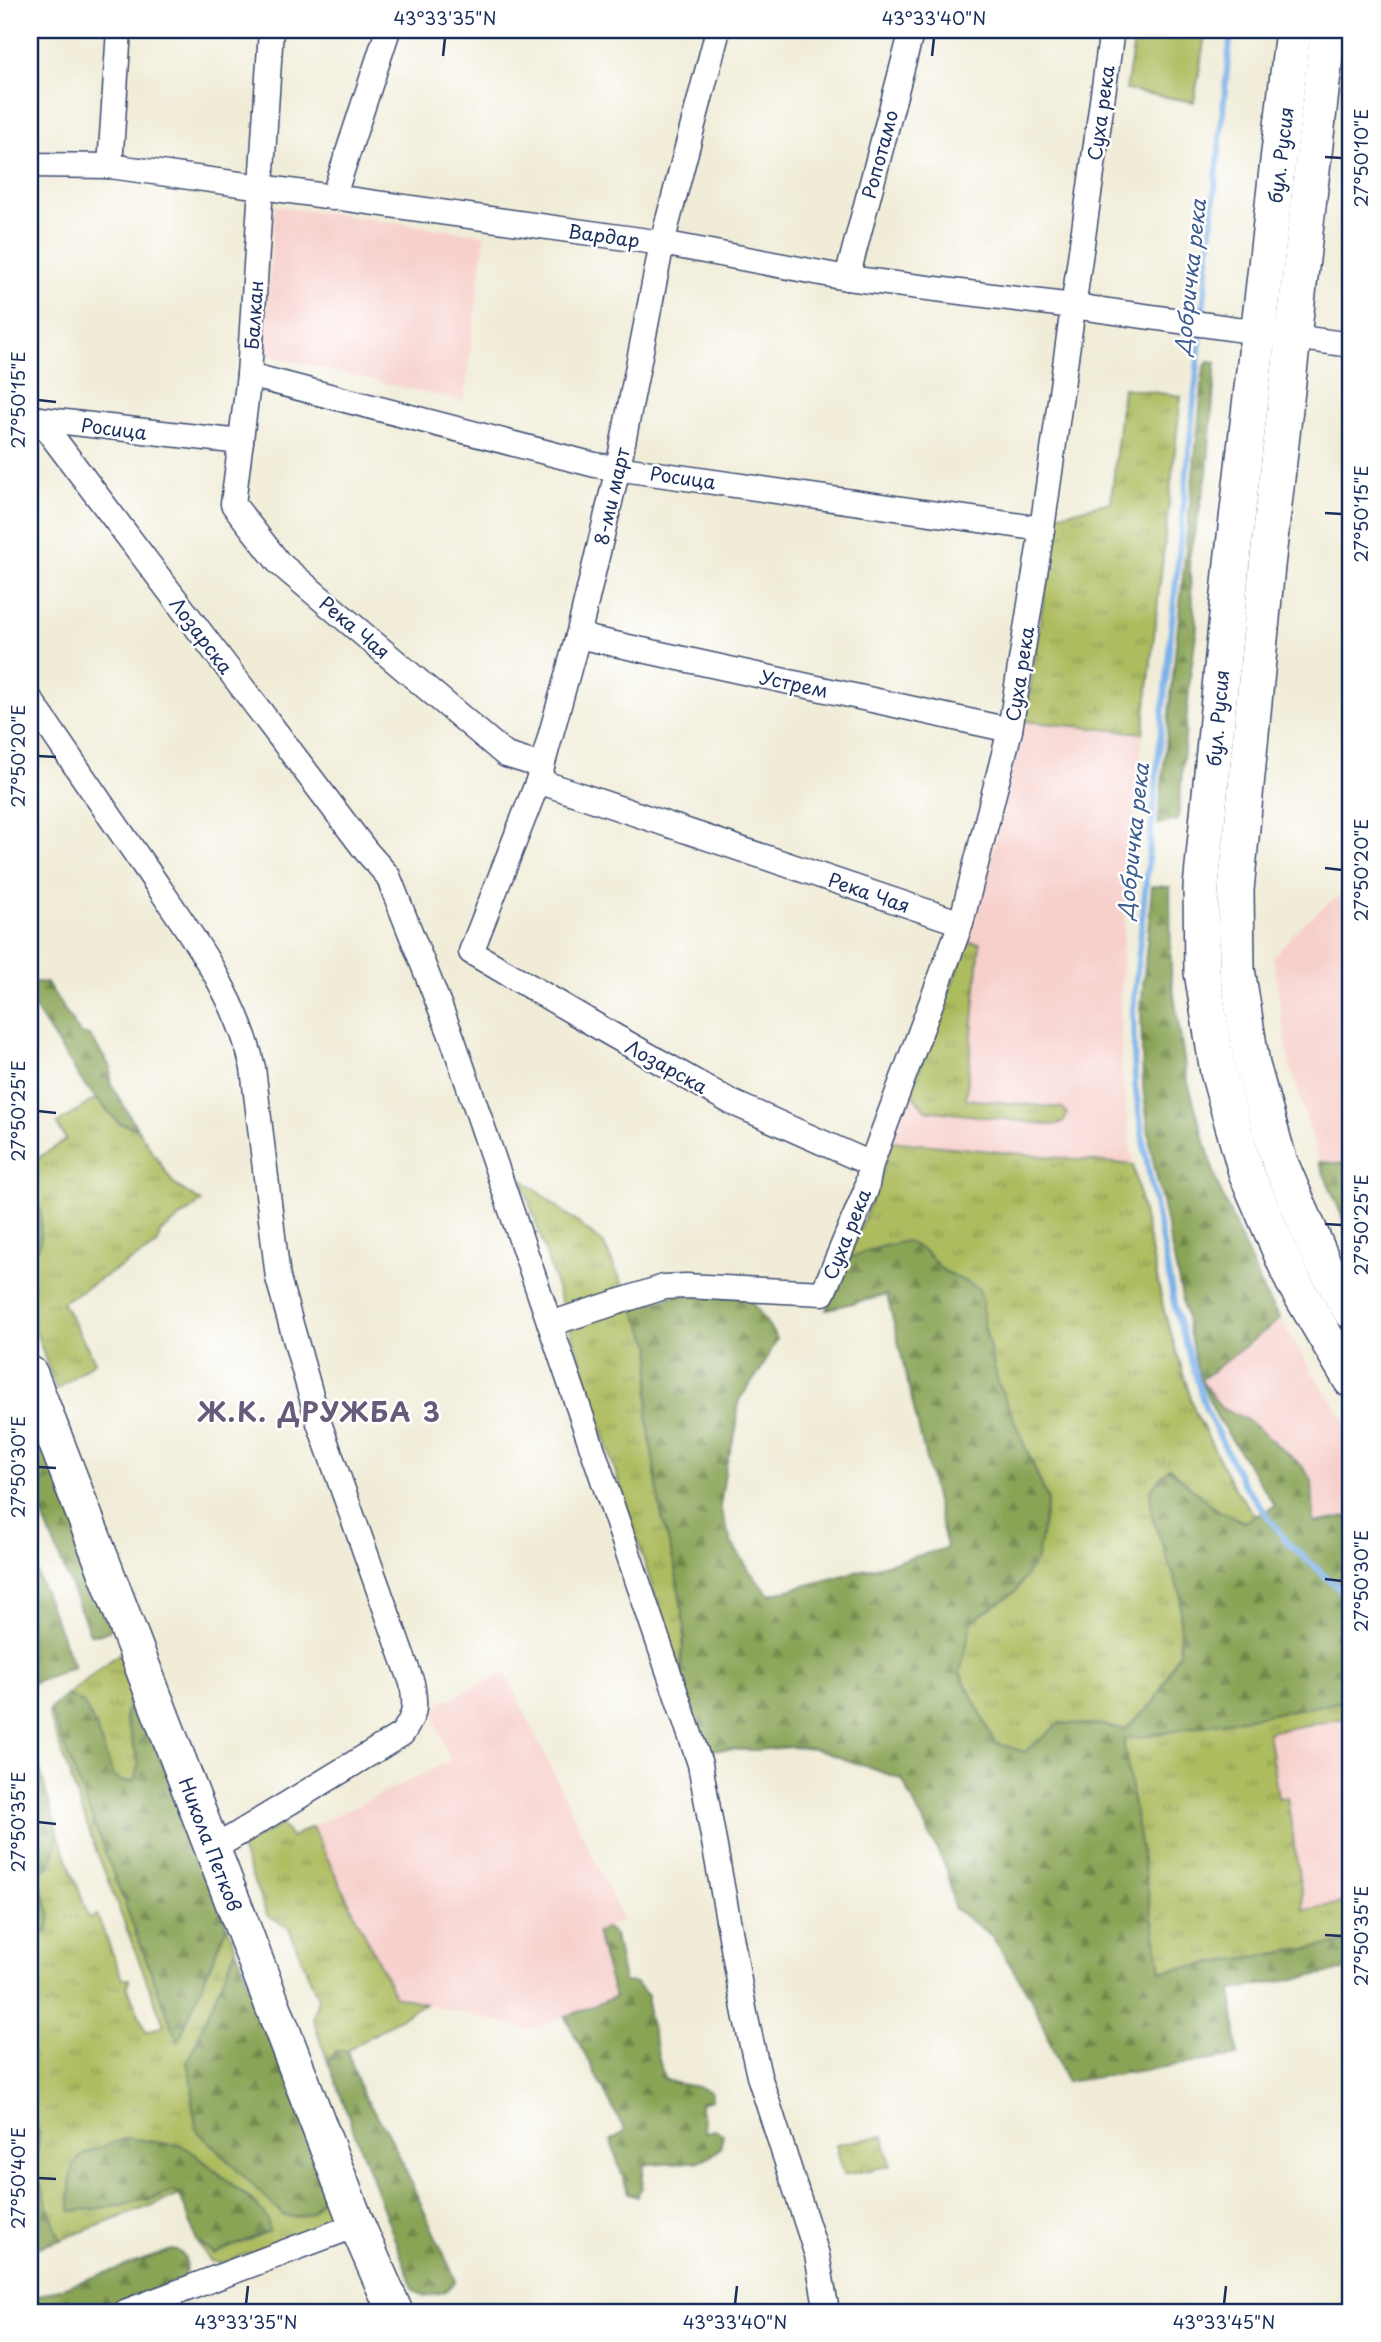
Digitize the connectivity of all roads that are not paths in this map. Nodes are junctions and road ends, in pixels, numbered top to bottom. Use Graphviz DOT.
graph roads {
  1 [pos="119,30"];
  2 [pos="271,30"];
  3 [pos="388,30"];
  4 [pos="718,30"];
  5 [pos="912,30"];
  6 [pos="1112,30"];
  7 [pos="1293,30"];
  8 [pos="1328,30"];
  9 [pos="30,165"];
  10 [pos="110,166"];
  11 [pos="262,187"];
  12 [pos="333,198"];
  13 [pos="662,243"];
  14 [pos="847,278"];
  15 [pos="1073,306"];
  16 [pos="1246,329"];
  17 [pos="1294,337"];
  18 [pos="1351,345"];
  19 [pos="249,375"];
  20 [pos="34,418"];
  21 [pos="241,442"];
  22 [pos="618,468"];
  23 [pos="1042,529"];
  24 [pos="578,636"];
  25 [pos="30,699"];
  26 [pos="1010,730"];
  27 [pos="540,773"];
  28 [pos="961,923"];
  29 [pos="471,952"];
  30 [pos="871,1164"];
  31 [pos="1351,1311"];
  32 [pos="550,1324"];
  33 [pos="30,1374"];
  34 [pos="1351,1380"];
  35 [pos="213,1849"];
  36 [pos="358,2225"];
  37 [pos="125,2312"];
  38 [pos="395,2312"];
  39 [pos="827,2312"];
  1 -- 10 [label="street"];
  2 -- 11 [label="street, Балкан"];
  3 -- 12 [label="street"];
  4 -- 13 [label="street, 8-ми март"];
  5 -- 14 [label="street, Ропотамо"];
  6 -- 15 [label="street, Суха река"];
  7 -- 16 [label="main road, бул. Русия"];
  8 -- 17 [label="main road, бул. Русия"];
  9 -- 10 [label="street, Вардар"];
  10 -- 11 [label="street, Вардар"];
  11 -- 12 [label="street, Вардар"];
  11 -- 19 [label="street, Балкан"];
  12 -- 13 [label="street, Вардар"];
  13 -- 14 [label="street, Вардар"];
  13 -- 22 [label="street, 8-ми март"];
  14 -- 15 [label="street, Вардар"];
  15 -- 16 [label="street, Вардар"];
  15 -- 23 [label="street, Суха река"];
  16 -- 17 [label="street"];
  16 -- 34 [label="main road, бул. Русия"];
  17 -- 18 [label="street"];
  17 -- 31 [label="main road, бул. Русия"];
  19 -- 21 [label="street, Балкан"];
  19 -- 22 [label="street, Росица"];
  20 -- 21 [label="street, Росица"];
  20 -- 32 [label="street, Лозарска"];
  21 -- 27 [label="street, Река Чая"];
  22 -- 23 [label="street, Росица"];
  22 -- 24 [label="street, 8-ми март"];
  23 -- 26 [label="street, Суха река"];
  24 -- 26 [label="street, Устрем"];
  24 -- 27 [label="street, 8-ми март"];
  25 -- 35 [label="street"];
  26 -- 28 [label="street, Суха река"];
  27 -- 28 [label="street, Река Чая"];
  27 -- 29 [label="street, 8-ми март"];
  28 -- 30 [label="street, Суха река"];
  29 -- 30 [label="street, Лозарска"];
  30 -- 32 [label="street, Суха река"];
  32 -- 39 [label="street, Лозарска"];
  33 -- 35 [label="main road, Никола Петков"];
  35 -- 36 [label="main road, Никола Петков"];
  36 -- 37 [label="street"];
  36 -- 38 [label="main road, Никола Петков"];
}
